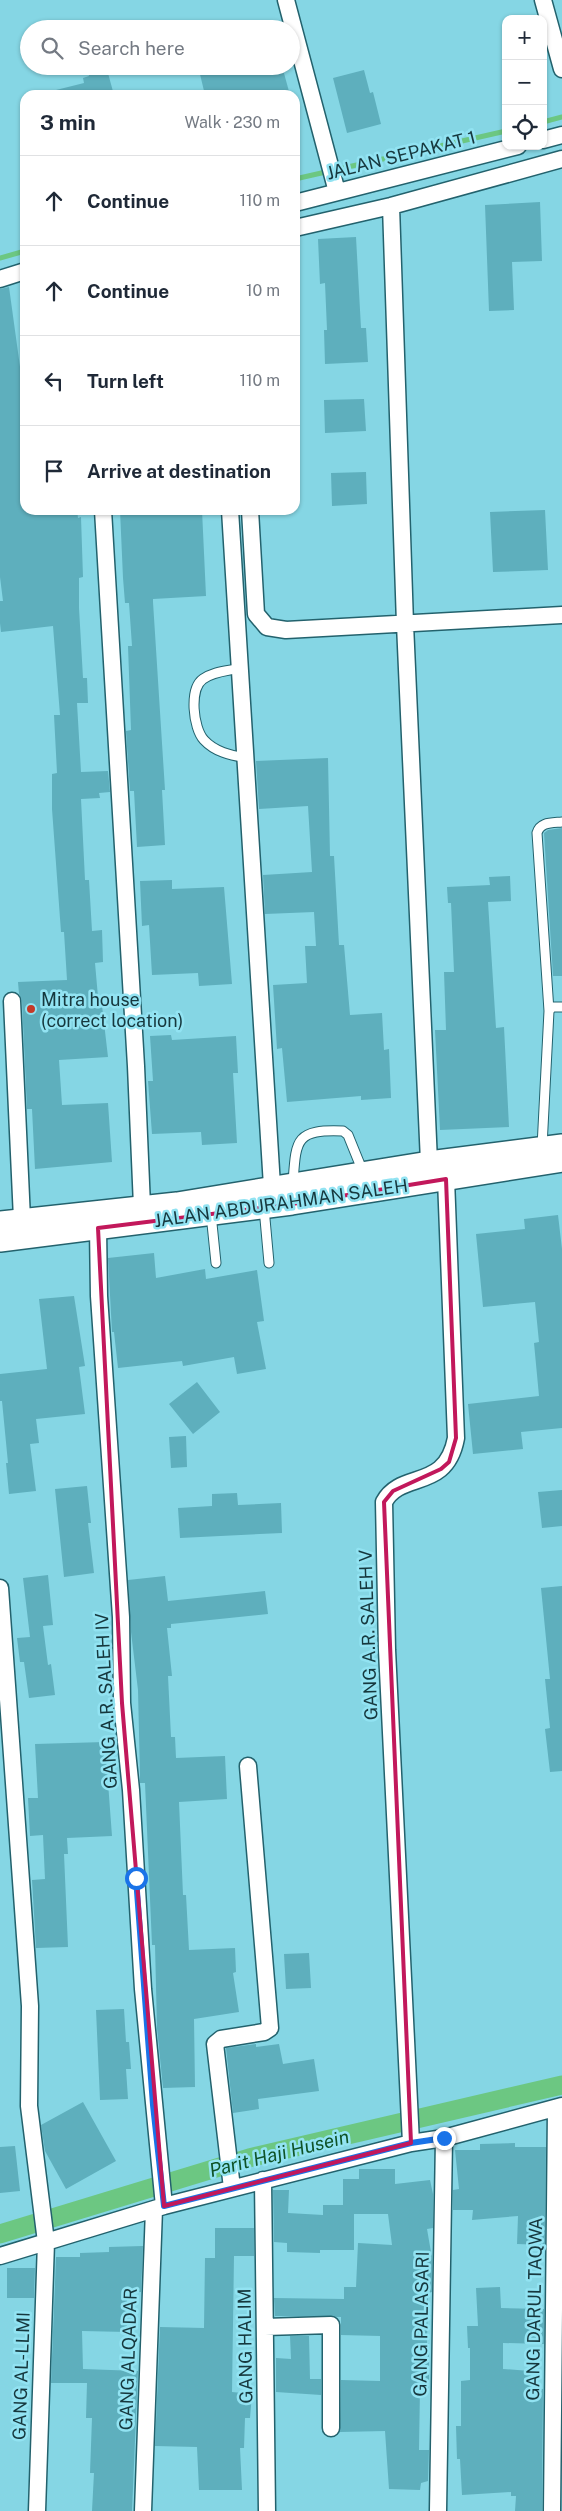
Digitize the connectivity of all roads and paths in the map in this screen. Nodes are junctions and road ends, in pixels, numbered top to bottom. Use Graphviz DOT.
graph roads {
  1 [pos="286,0"];
  2 [pos="544,0"];
  3 [pos="291,20"];
  4 [pos="300,55"];
  5 [pos="562,70"];
  6 [pos="562,135"];
  7 [pos="547,139"];
  8 [pos="502,149"];
  9 [pos="562,159"];
  10 [pos="335,186"];
  11 [pos="300,201"];
  12 [pos="391,206"];
  13 [pos="300,227"];
  14 [pos="20,273"];
  15 [pos="0,279"];
  16 [pos="103,515"];
  17 [pos="230,515"];
  18 [pos="250,515"];
  19 [pos="562,615"];
  20 [pos="405,624"];
  21 [pos="240,668"];
  22 [pos="246,758"];
  23 [pos="562,822"];
  24 [pos="12,1001"];
  25 [pos="562,1007"];
  26 [pos="549,1011"];
  27 [pos="552,1146"];
  28 [pos="562,1161"];
  29 [pos="429,1162"];
  30 [pos="362,1172"];
  31 [pos="446,1179"];
  32 [pos="282,1185"];
  33 [pos="142,1206"];
  34 [pos="264,1207"];
  35 [pos="177,1210"];
  36 [pos="211,1214"];
  37 [pos="22,1219"];
  38 [pos="0,1222"];
  39 [pos="98,1228"];
  40 [pos="0,1241"];
  41 [pos="216,1262"];
  42 [pos="269,1263"];
  43 [pos="0,1588"];
  44 [pos="248,1766"];
  45 [pos="559,2107"];
  46 [pos="410,2136"];
  47 [pos="444,2138"];
  48 [pos="263,2180"];
  49 [pos="231,2183"];
  50 [pos="161,2204"];
  51 [pos="45,2236"];
  52 [pos="0,2256"];
  53 [pos="265,2327"];
  54 [pos="331,2428"];
  55 [pos="37,2511"];
  56 [pos="143,2511"];
  57 [pos="267,2511"];
  58 [pos="438,2511"];
  59 [pos="552,2511"];
  1 -- 3 [label="street"];
  2 -- 5 [label="street"];
  4 -- 10 [label="street"];
  6 -- 7 [label="street"];
  8 -- 10 [label="street, JALAN SEPAKAT 1"];
  9 -- 12 [label="street"];
  10 -- 11 [label="street, JALAN SEPAKAT 1"];
  12 -- 13 [label="street"];
  12 -- 20 [label="street"];
  14 -- 15 [label="street"];
  16 -- 33 [label="street"];
  17 -- 21 [label="street"];
  18 -- 20 [label="street"];
  19 -- 20 [label="street"];
  20 -- 29 [label="street"];
  21 -- 22 [label="street"];
  21 -- 22 [label="lane"];
  22 -- 32 [label="street"];
  23 -- 26 [label="lane"];
  24 -- 37 [label="street"];
  25 -- 26 [label="lane"];
  26 -- 27 [label="lane"];
  27 -- 29 [label="street, JALAN ABDURAHMAN SALEH"];
  28 -- 31 [label="street, JALAN ABDURAHMAN SALEH"];
  29 -- 30 [label="street, JALAN ABDURAHMAN SALEH"];
  30 -- 32 [label="street, JALAN ABDURAHMAN SALEH"];
  30 -- 32 [label="lane"];
  31 -- 34 [label="street, JALAN ABDURAHMAN SALEH"];
  31 -- 46 [label="street, GANG A.R. SALEH V"];
  32 -- 35 [label="street, JALAN ABDURAHMAN SALEH"];
  33 -- 35 [label="street, JALAN ABDURAHMAN SALEH"];
  33 -- 37 [label="street, JALAN ABDURAHMAN SALEH"];
  34 -- 36 [label="street, JALAN ABDURAHMAN SALEH"];
  34 -- 42 [label="lane"];
  35 -- 36 [label="street, JALAN ABDURAHMAN SALEH"];
  35 -- 39 [label="street, JALAN ABDURAHMAN SALEH"];
  36 -- 41 [label="lane"];
  37 -- 38 [label="street, JALAN ABDURAHMAN SALEH"];
  39 -- 40 [label="street, JALAN ABDURAHMAN SALEH"];
  39 -- 50 [label="street, GANG A.R. SALEH IV"];
  43 -- 51 [label="street, GANG AL-LLMI"];
  44 -- 49 [label="street"];
  45 -- 47 [label="street"];
  45 -- 59 [label="street, GANG DARUL TAQWA"];
  46 -- 47 [label="street"];
  46 -- 48 [label="street"];
  47 -- 58 [label="street, GANG PALASARI"];
  48 -- 49 [label="street"];
  48 -- 53 [label="street, GANG HALIM"];
  49 -- 50 [label="street"];
  50 -- 51 [label="street"];
  50 -- 56 [label="street, GANG ALQADAR"];
  51 -- 52 [label="street"];
  51 -- 55 [label="street, GANG AL-LLMI"];
  53 -- 54 [label="street"];
  53 -- 57 [label="street, GANG HALIM"];
}
